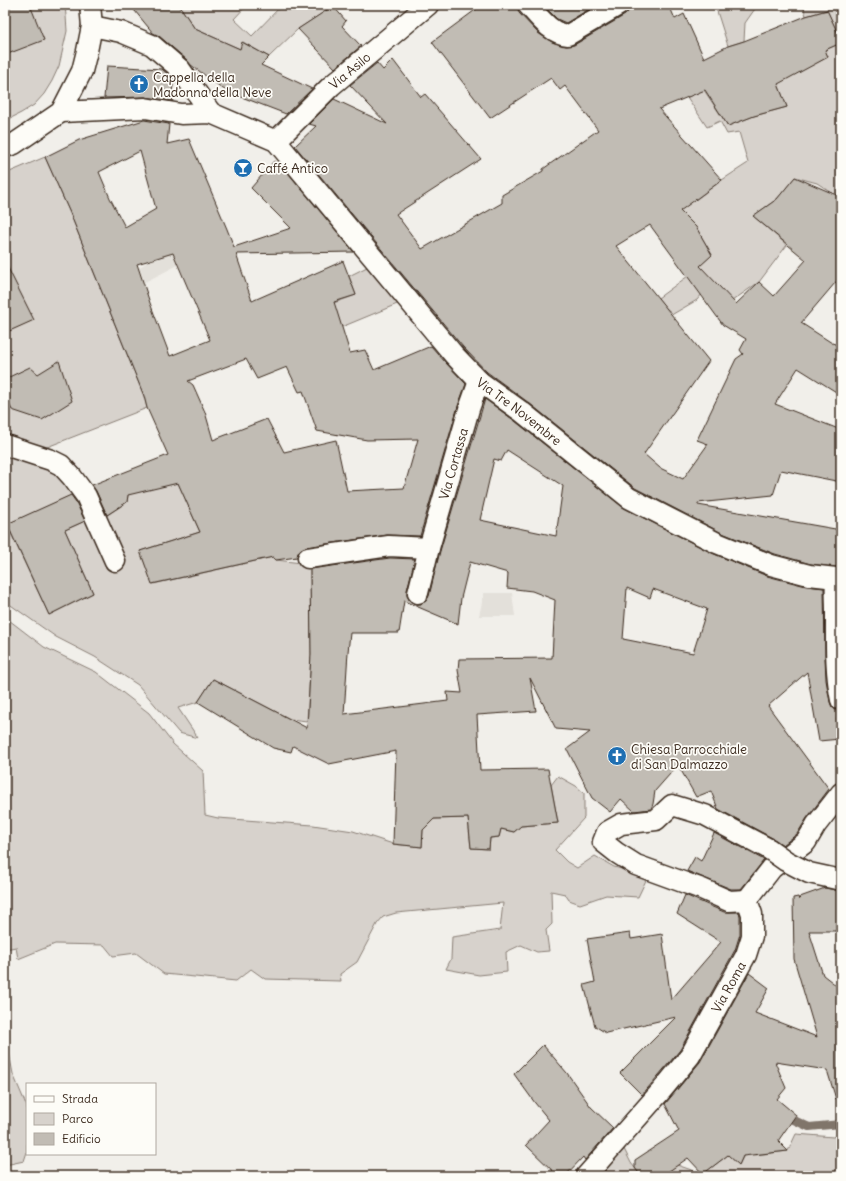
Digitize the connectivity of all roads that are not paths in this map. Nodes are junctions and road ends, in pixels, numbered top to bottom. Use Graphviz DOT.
graph roads {
  1 [pos="90,5"];
  2 [pos="428,5"];
  3 [pos="528,5"];
  4 [pos="619,5"];
  5 [pos="92,26"];
  6 [pos="61,112"];
  7 [pos="211,113"];
  8 [pos="276,141"];
  9 [pos="5,147"];
  10 [pos="479,381"];
  11 [pos="5,445"];
  12 [pos="429,548"];
  13 [pos="308,558"];
  14 [pos="115,561"];
  15 [pos="839,577"];
  16 [pos="418,593"];
  17 [pos="841,700"];
  18 [pos="841,793"];
  19 [pos="841,880"];
  20 [pos="747,900"];
  21 [pos="586,1176"];
  1 -- 5 [label="street"];
  2 -- 8 [label="street, Via Asilo"];
  3 -- 4 [label="street"];
  5 -- 6 [label="street"];
  5 -- 7 [label="street"];
  6 -- 7 [label="street"];
  6 -- 9 [label="street"];
  7 -- 8 [label="street"];
  8 -- 10 [label="street, Via Tre Novembre"];
  10 -- 12 [label="street, Via Cortassa"];
  10 -- 15 [label="street, Via Tre Novembre"];
  11 -- 14 [label="street"];
  12 -- 13 [label="street"];
  12 -- 16 [label="street, Via Cortassa"];
  15 -- 17 [label="street"];
  18 -- 20 [label="street"];
  19 -- 20 [label="street, bridge"];
  20 -- 21 [label="street, Via Roma"];
}
